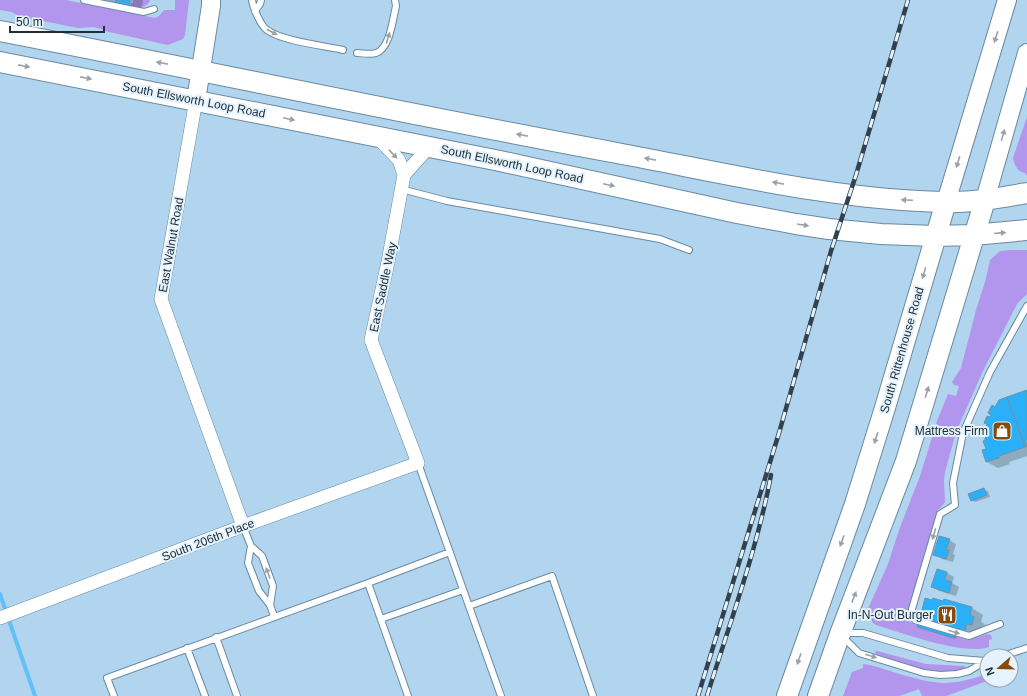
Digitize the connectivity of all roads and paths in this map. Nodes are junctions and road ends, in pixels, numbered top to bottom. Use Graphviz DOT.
graph roads {
  1 [pos="84,0"];
  2 [pos="211,0"];
  3 [pos="252,0"];
  4 [pos="260,0"];
  5 [pos="395,0"];
  6 [pos="1007,0"];
  7 [pos="154,9"];
  8 [pos="255,11"];
  9 [pos="0,31"];
  10 [pos="343,50"];
  11 [pos="357,53"];
  12 [pos="1027,53"];
  13 [pos="0,62"];
  14 [pos="200,70"];
  15 [pos="196,100"];
  16 [pos="377,137"];
  17 [pos="429,147"];
  18 [pos="404,174"];
  19 [pos="401,189"];
  20 [pos="1027,193"];
  21 [pos="984,200"];
  22 [pos="946,202"];
  23 [pos="1027,230"];
  24 [pos="973,235"];
  25 [pos="935,236"];
  26 [pos="689,250"];
  27 [pos="1027,306"];
  28 [pos="418,463"];
  29 [pos="243,526"];
  30 [pos="251,546"];
  31 [pos="450,552"];
  32 [pos="368,583"];
  33 [pos="463,590"];
  34 [pos="270,605"];
  35 [pos="469,606"];
  36 [pos="274,616"];
  37 [pos="0,618"];
  38 [pos="381,619"];
  39 [pos="812,623"];
  40 [pos="1000,624"];
  41 [pos="840,634"];
  42 [pos="216,638"];
  43 [pos="187,648"];
  44 [pos="979,660"];
  45 [pos="979,665"];
  46 [pos="114,696"];
  47 [pos="205,696"];
  48 [pos="237,696"];
  49 [pos="408,696"];
  50 [pos="501,696"];
  51 [pos="593,696"];
  52 [pos="787,696"];
  53 [pos="818,696"];
  1 -- 7 [label="lane"];
  2 -- 14 [label="main road, East Walnut Road"];
  3 -- 8 [label="lane"];
  4 -- 8 [label="lane"];
  11 -- 5 [label="lane, one-way"];
  6 -- 22 [label="main road, South Rittenhouse Road, one-way"];
  8 -- 10 [label="lane, one-way"];
  14 -- 9 [label="main road, one-way"];
  21 -- 12 [label="main road, one-way"];
  13 -- 15 [label="main road, South Ellsworth Loop Road, one-way"];
  14 -- 15 [label="main road, East Walnut Road"];
  22 -- 14 [label="main road, one-way"];
  15 -- 16 [label="main road, South Ellsworth Loop Road, one-way"];
  15 -- 29 [label="street, East Walnut Road"];
  16 -- 17 [label="main road, South Ellsworth Loop Road"];
  16 -- 18 [label="street, one-way"];
  17 -- 18 [label="street"];
  17 -- 25 [label="main road, South Ellsworth Loop Road, one-way"];
  18 -- 19 [label="street, East Saddle Way"];
  19 -- 26 [label="lane"];
  19 -- 28 [label="street, East Saddle Way"];
  20 -- 21 [label="main road"];
  21 -- 22 [label="main road"];
  21 -- 24 [label="main road"];
  22 -- 25 [label="main road, South Rittenhouse Road"];
  24 -- 23 [label="main road, South Ellsworth Loop Road, one-way"];
  24 -- 25 [label="main road, South Ellsworth Loop Road"];
  41 -- 24 [label="main road, one-way"];
  25 -- 39 [label="main road, South Rittenhouse Road, one-way"];
  27 -- 40 [label="lane, one-way"];
  28 -- 29 [label="street, South 206th Place"];
  28 -- 31 [label="lane"];
  29 -- 30 [label="lane"];
  29 -- 37 [label="street, South 206th Place"];
  30 -- 34 [label="lane"];
  34 -- 30 [label="lane, one-way"];
  31 -- 32 [label="lane"];
  31 -- 33 [label="lane"];
  32 -- 36 [label="lane"];
  32 -- 38 [label="lane"];
  33 -- 35 [label="lane"];
  33 -- 38 [label="lane"];
  34 -- 36 [label="lane"];
  35 -- 50 [label="lane"];
  35 -- 51 [label="lane"];
  36 -- 42 [label="lane"];
  38 -- 49 [label="lane"];
  39 -- 41 [label="main road"];
  39 -- 52 [label="main road, South Rittenhouse Road, one-way"];
  41 -- 44 [label="lane"];
  41 -- 45 [label="lane, one-way"];
  41 -- 53 [label="main road"];
  42 -- 43 [label="lane"];
  42 -- 48 [label="lane"];
  43 -- 46 [label="lane"];
  43 -- 47 [label="lane"];
}
